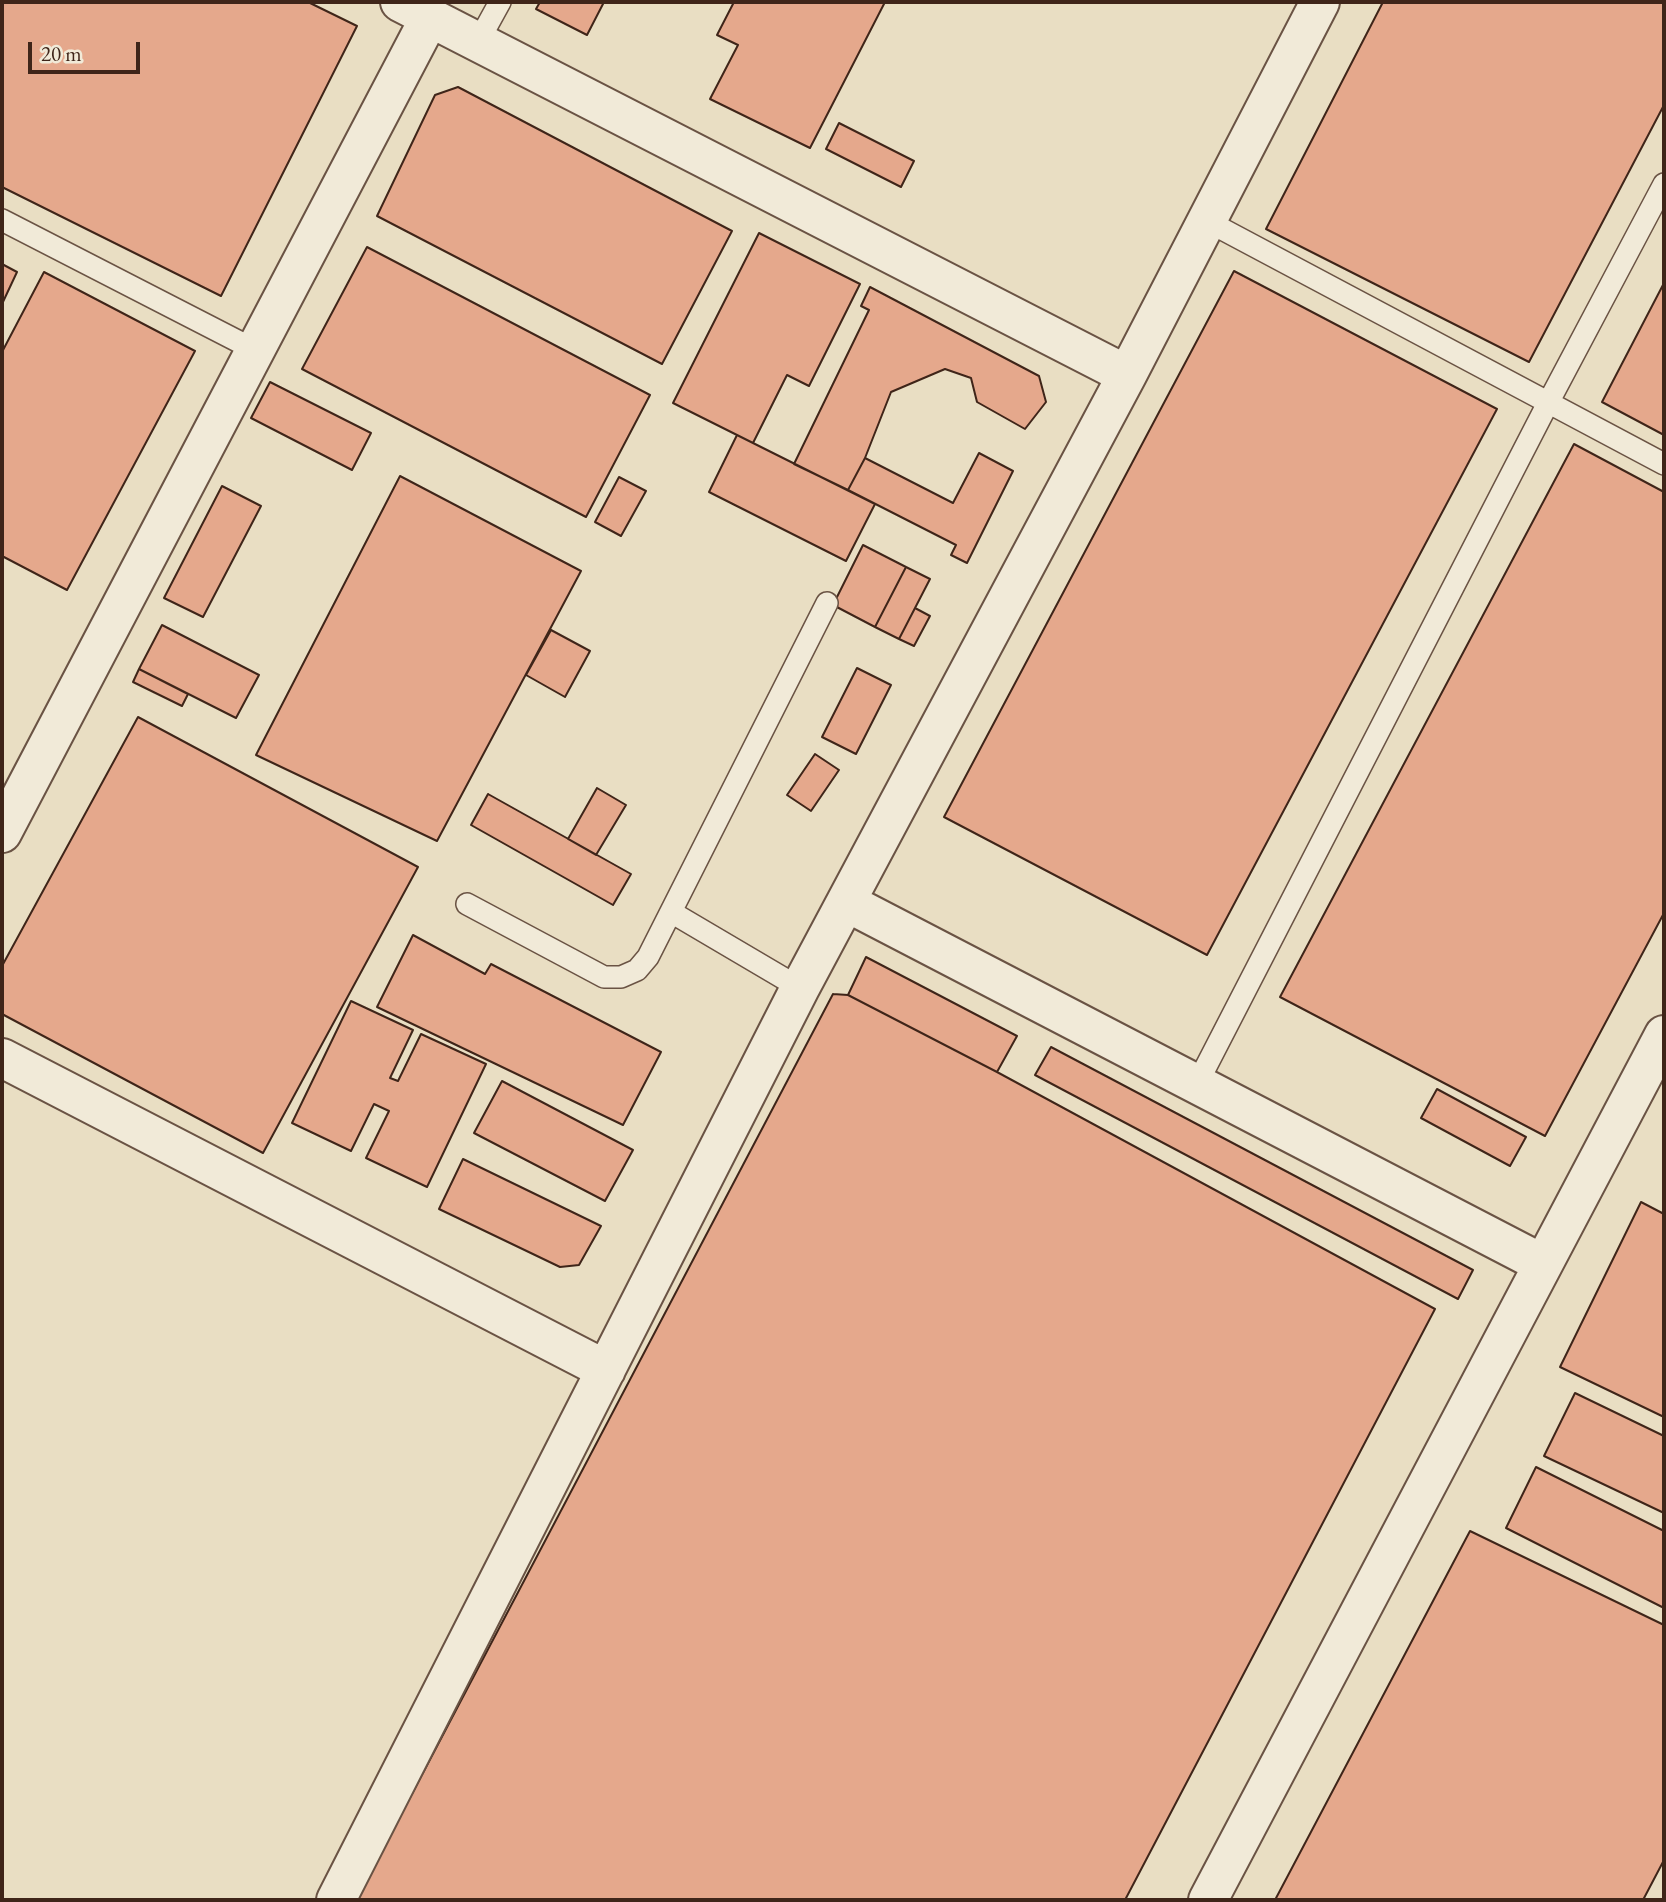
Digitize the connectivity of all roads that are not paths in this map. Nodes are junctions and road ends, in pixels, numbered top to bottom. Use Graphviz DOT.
graph roads {
  1 [pos="500,2"];
  2 [pos="1311,5"];
  3 [pos="415,9"];
  4 [pos="478,41"];
  5 [pos="1664,184"];
  6 [pos="2,220"];
  7 [pos="1207,221"];
  8 [pos="255,350"];
  9 [pos="1127,375"];
  10 [pos="1548,403"];
  11 [pos="1664,464"];
  12 [pos="827,603"];
  13 [pos="2,833"];
  14 [pos="846,901"];
  15 [pos="467,904"];
  16 [pos="671,912"];
  17 [pos="800,988"];
  18 [pos="1664,1035"];
  19 [pos="2,1058"];
  20 [pos="1197,1084"];
  21 [pos="1543,1264"];
  22 [pos="606,1370"];
  23 [pos="335,1900"];
  24 [pos="1208,1900"];
  1 -- 4 [label="lane"];
  2 -- 7 [label="street"];
  3 -- 4 [label="street"];
  3 -- 8 [label="street"];
  4 -- 9 [label="street"];
  5 -- 10 [label="lane"];
  6 -- 8 [label="lane"];
  7 -- 9 [label="street"];
  7 -- 10 [label="lane"];
  8 -- 13 [label="street"];
  9 -- 14 [label="street"];
  10 -- 11 [label="lane"];
  10 -- 20 [label="lane"];
  12 -- 16 [label="lane"];
  14 -- 17 [label="street"];
  14 -- 20 [label="street"];
  15 -- 16 [label="lane"];
  16 -- 17 [label="lane"];
  17 -- 22 [label="street"];
  18 -- 21 [label="street"];
  19 -- 22 [label="street"];
  20 -- 21 [label="street"];
  21 -- 24 [label="street"];
  22 -- 23 [label="street"];
}
